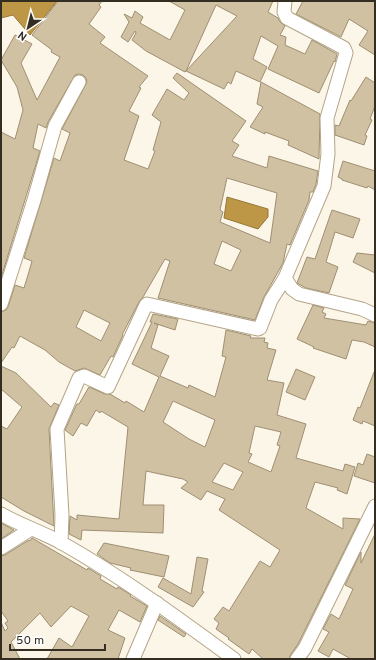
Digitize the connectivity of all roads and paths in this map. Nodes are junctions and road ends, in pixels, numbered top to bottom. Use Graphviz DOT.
graph roads {
  1 [pos="285,1"];
  2 [pos="79,82"];
  3 [pos="285,278"];
  4 [pos="1,304"];
  5 [pos="375,315"];
  6 [pos="375,506"];
  7 [pos="1,514"];
  8 [pos="31,529"];
  9 [pos="61,543"];
  10 [pos="1,548"];
  11 [pos="157,603"];
  12 [pos="133,659"];
  13 [pos="234,659"];
  14 [pos="297,659"];
  1 -- 3 [label="street"];
  2 -- 4 [label="street"];
  3 -- 5 [label="street"];
  3 -- 9 [label="street"];
  6 -- 14 [label="street"];
  7 -- 8 [label="street"];
  8 -- 9 [label="street"];
  8 -- 10 [label="street"];
  9 -- 11 [label="street"];
  11 -- 12 [label="street"];
  11 -- 13 [label="street"];
}
